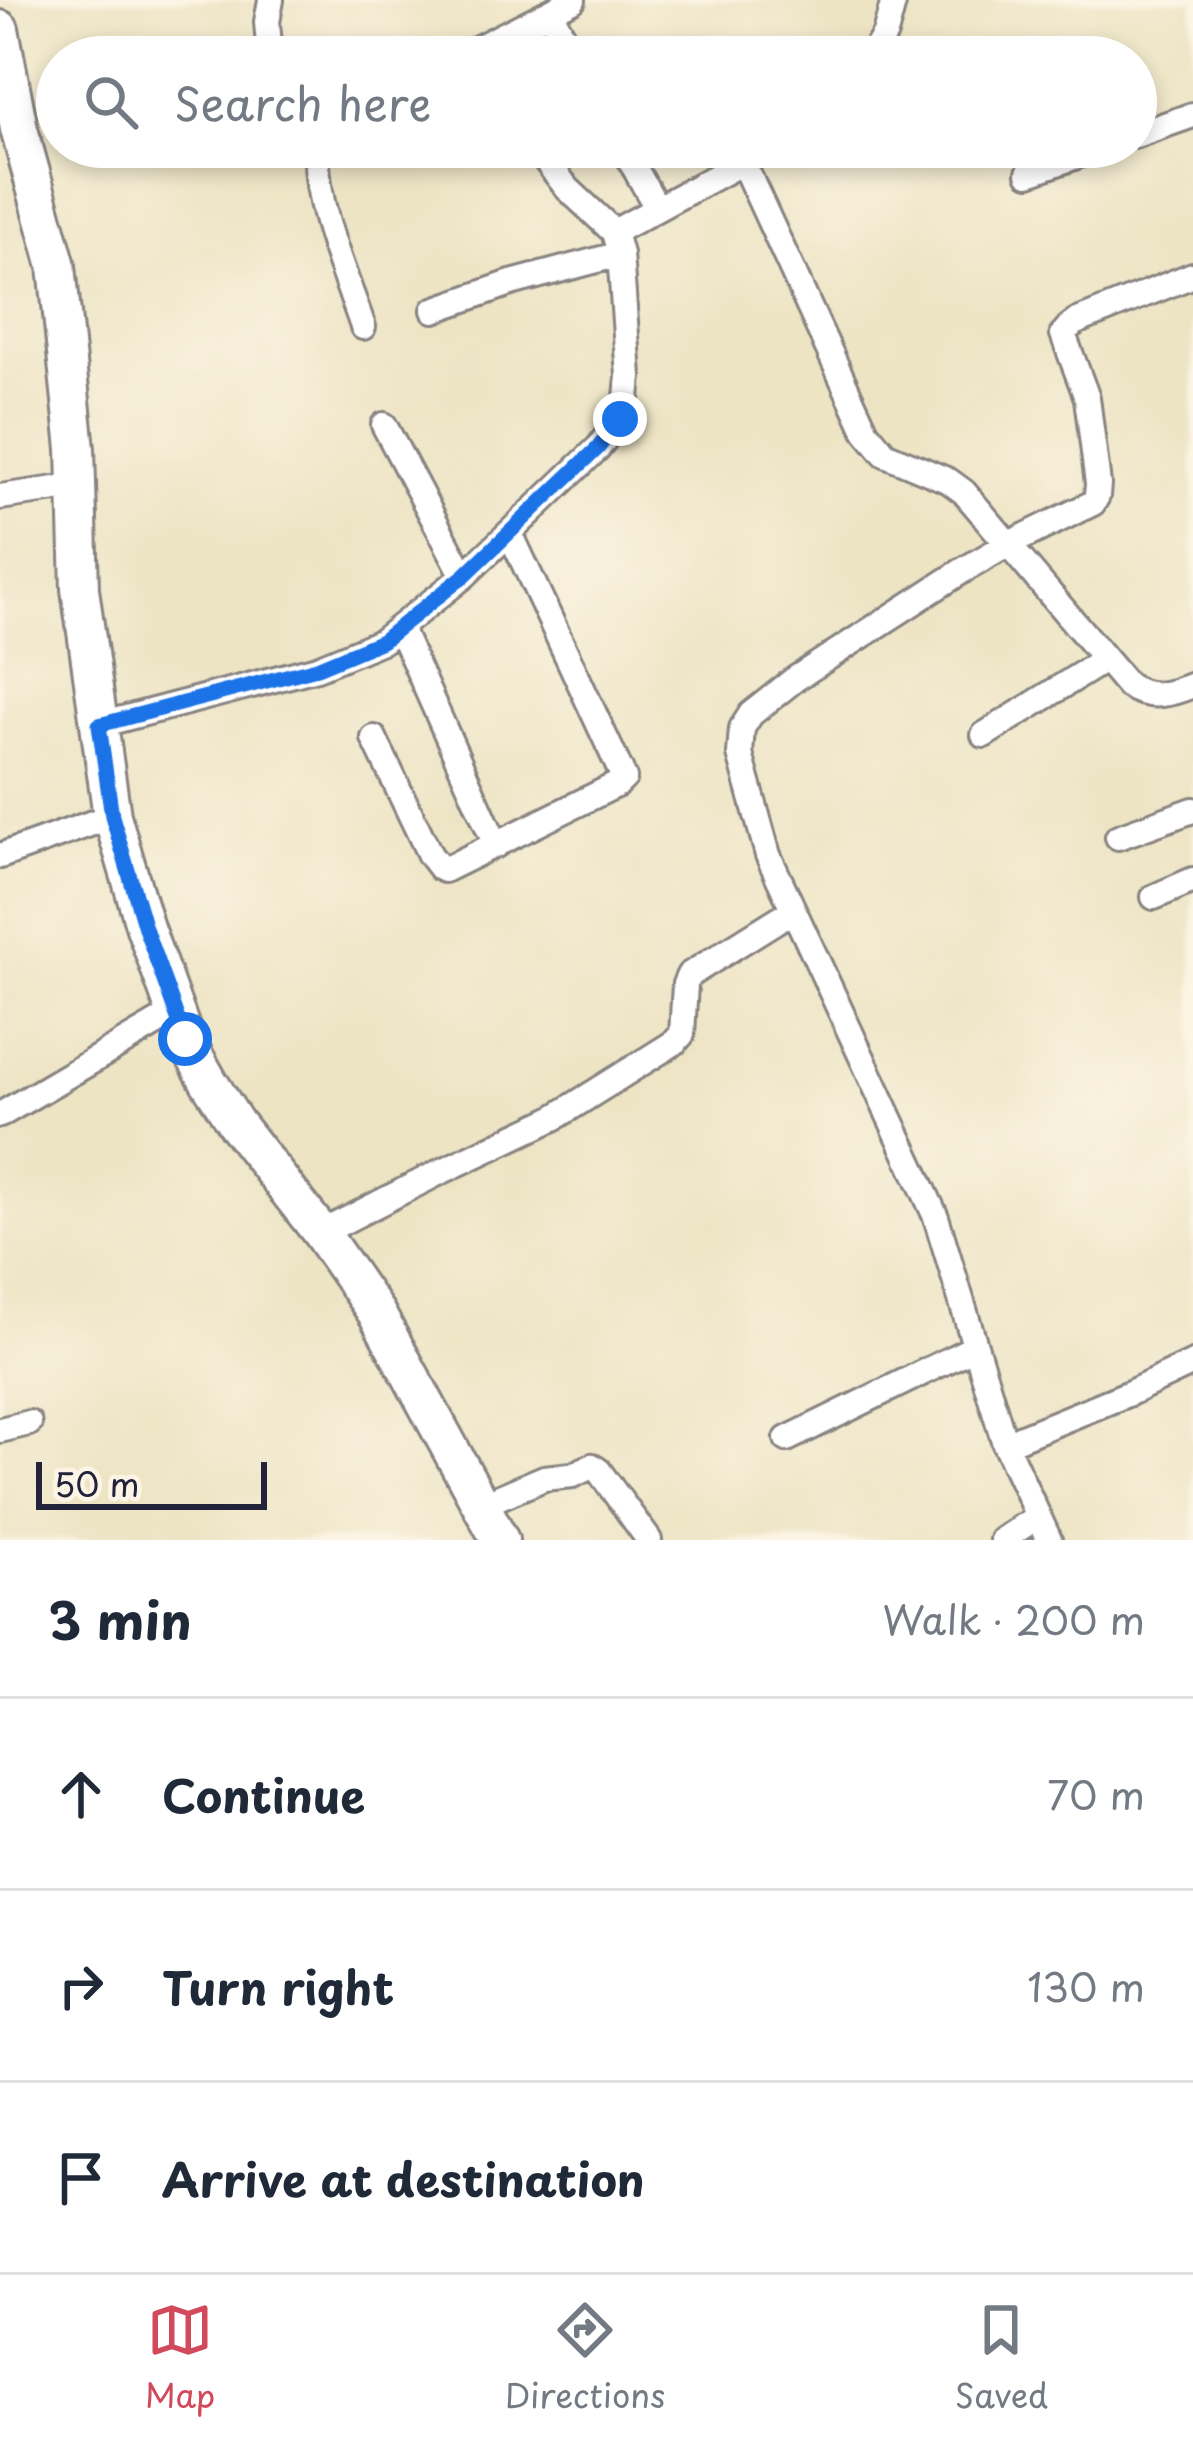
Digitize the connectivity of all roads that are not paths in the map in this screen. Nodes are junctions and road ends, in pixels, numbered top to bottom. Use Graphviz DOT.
graph roads {
  1 [pos="271,0"];
  2 [pos="573,0"];
  3 [pos="894,0"];
  4 [pos="550,13"];
  5 [pos="0,29"];
  6 [pos="268,36"];
  7 [pos="503,36"];
  8 [pos="563,36"];
  9 [pos="884,36"];
  10 [pos="1193,115"];
  11 [pos="1157,128"];
  12 [pos="9,134"];
  13 [pos="318,168"];
  14 [pos="552,168"];
  15 [pos="635,168"];
  16 [pos="733,168"];
  17 [pos="745,168"];
  18 [pos="1043,168"];
  19 [pos="1029,173"];
  20 [pos="657,208"];
  21 [pos="617,243"];
  22 [pos="1193,275"];
  23 [pos="434,310"];
  24 [pos="363,327"];
  25 [pos="385,425"];
  26 [pos="77,486"];
  27 [pos="0,496"];
  28 [pos="510,532"];
  29 [pos="1007,545"];
  30 [pos="464,576"];
  31 [pos="400,629"];
  32 [pos="1104,660"];
  33 [pos="1193,686"];
  34 [pos="99,725"];
  35 [pos="984,735"];
  36 [pos="374,738"];
  37 [pos="1193,810"];
  38 [pos="112,816"];
  39 [pos="1118,837"];
  40 [pos="496,844"];
  41 [pos="0,856"];
  42 [pos="1193,880"];
  43 [pos="1154,897"];
  44 [pos="793,910"];
  45 [pos="176,1012"];
  46 [pos="0,1115"];
  47 [pos="321,1233"];
  48 [pos="975,1347"];
  49 [pos="1193,1363"];
  50 [pos="29,1423"];
  51 [pos="0,1430"];
  52 [pos="787,1439"];
  53 [pos="1005,1444"];
  54 [pos="481,1505"];
  55 [pos="1038,1516"];
  56 [pos="500,1540"];
  57 [pos="649,1540"];
  58 [pos="1002,1540"];
  59 [pos="1048,1540"];
  1 -- 6 [label="street"];
  2 -- 4 [label="street"];
  3 -- 9 [label="street"];
  4 -- 7 [label="street"];
  4 -- 8 [label="street"];
  5 -- 12 [label="street"];
  10 -- 11 [label="street"];
  12 -- 26 [label="street"];
  13 -- 24 [label="street"];
  14 -- 21 [label="street"];
  15 -- 20 [label="street"];
  16 -- 20 [label="street"];
  17 -- 29 [label="street"];
  18 -- 19 [label="street"];
  20 -- 21 [label="street"];
  21 -- 23 [label="street"];
  21 -- 28 [label="street"];
  22 -- 29 [label="street"];
  25 -- 30 [label="street"];
  26 -- 27 [label="street"];
  26 -- 34 [label="street"];
  28 -- 30 [label="street"];
  28 -- 40 [label="street"];
  29 -- 32 [label="street"];
  29 -- 44 [label="street"];
  30 -- 31 [label="street"];
  31 -- 34 [label="street"];
  31 -- 40 [label="street"];
  32 -- 33 [label="street"];
  32 -- 35 [label="street"];
  34 -- 38 [label="street"];
  36 -- 40 [label="street"];
  37 -- 39 [label="street"];
  38 -- 41 [label="street"];
  38 -- 45 [label="street"];
  42 -- 43 [label="street"];
  44 -- 47 [label="street"];
  44 -- 48 [label="street"];
  45 -- 46 [label="street"];
  45 -- 47 [label="street"];
  47 -- 54 [label="street"];
  48 -- 52 [label="street"];
  48 -- 53 [label="street"];
  49 -- 53 [label="street"];
  50 -- 51 [label="street"];
  53 -- 55 [label="street"];
  54 -- 56 [label="street"];
  54 -- 57 [label="street"];
  55 -- 58 [label="street"];
  55 -- 59 [label="street"];
}
